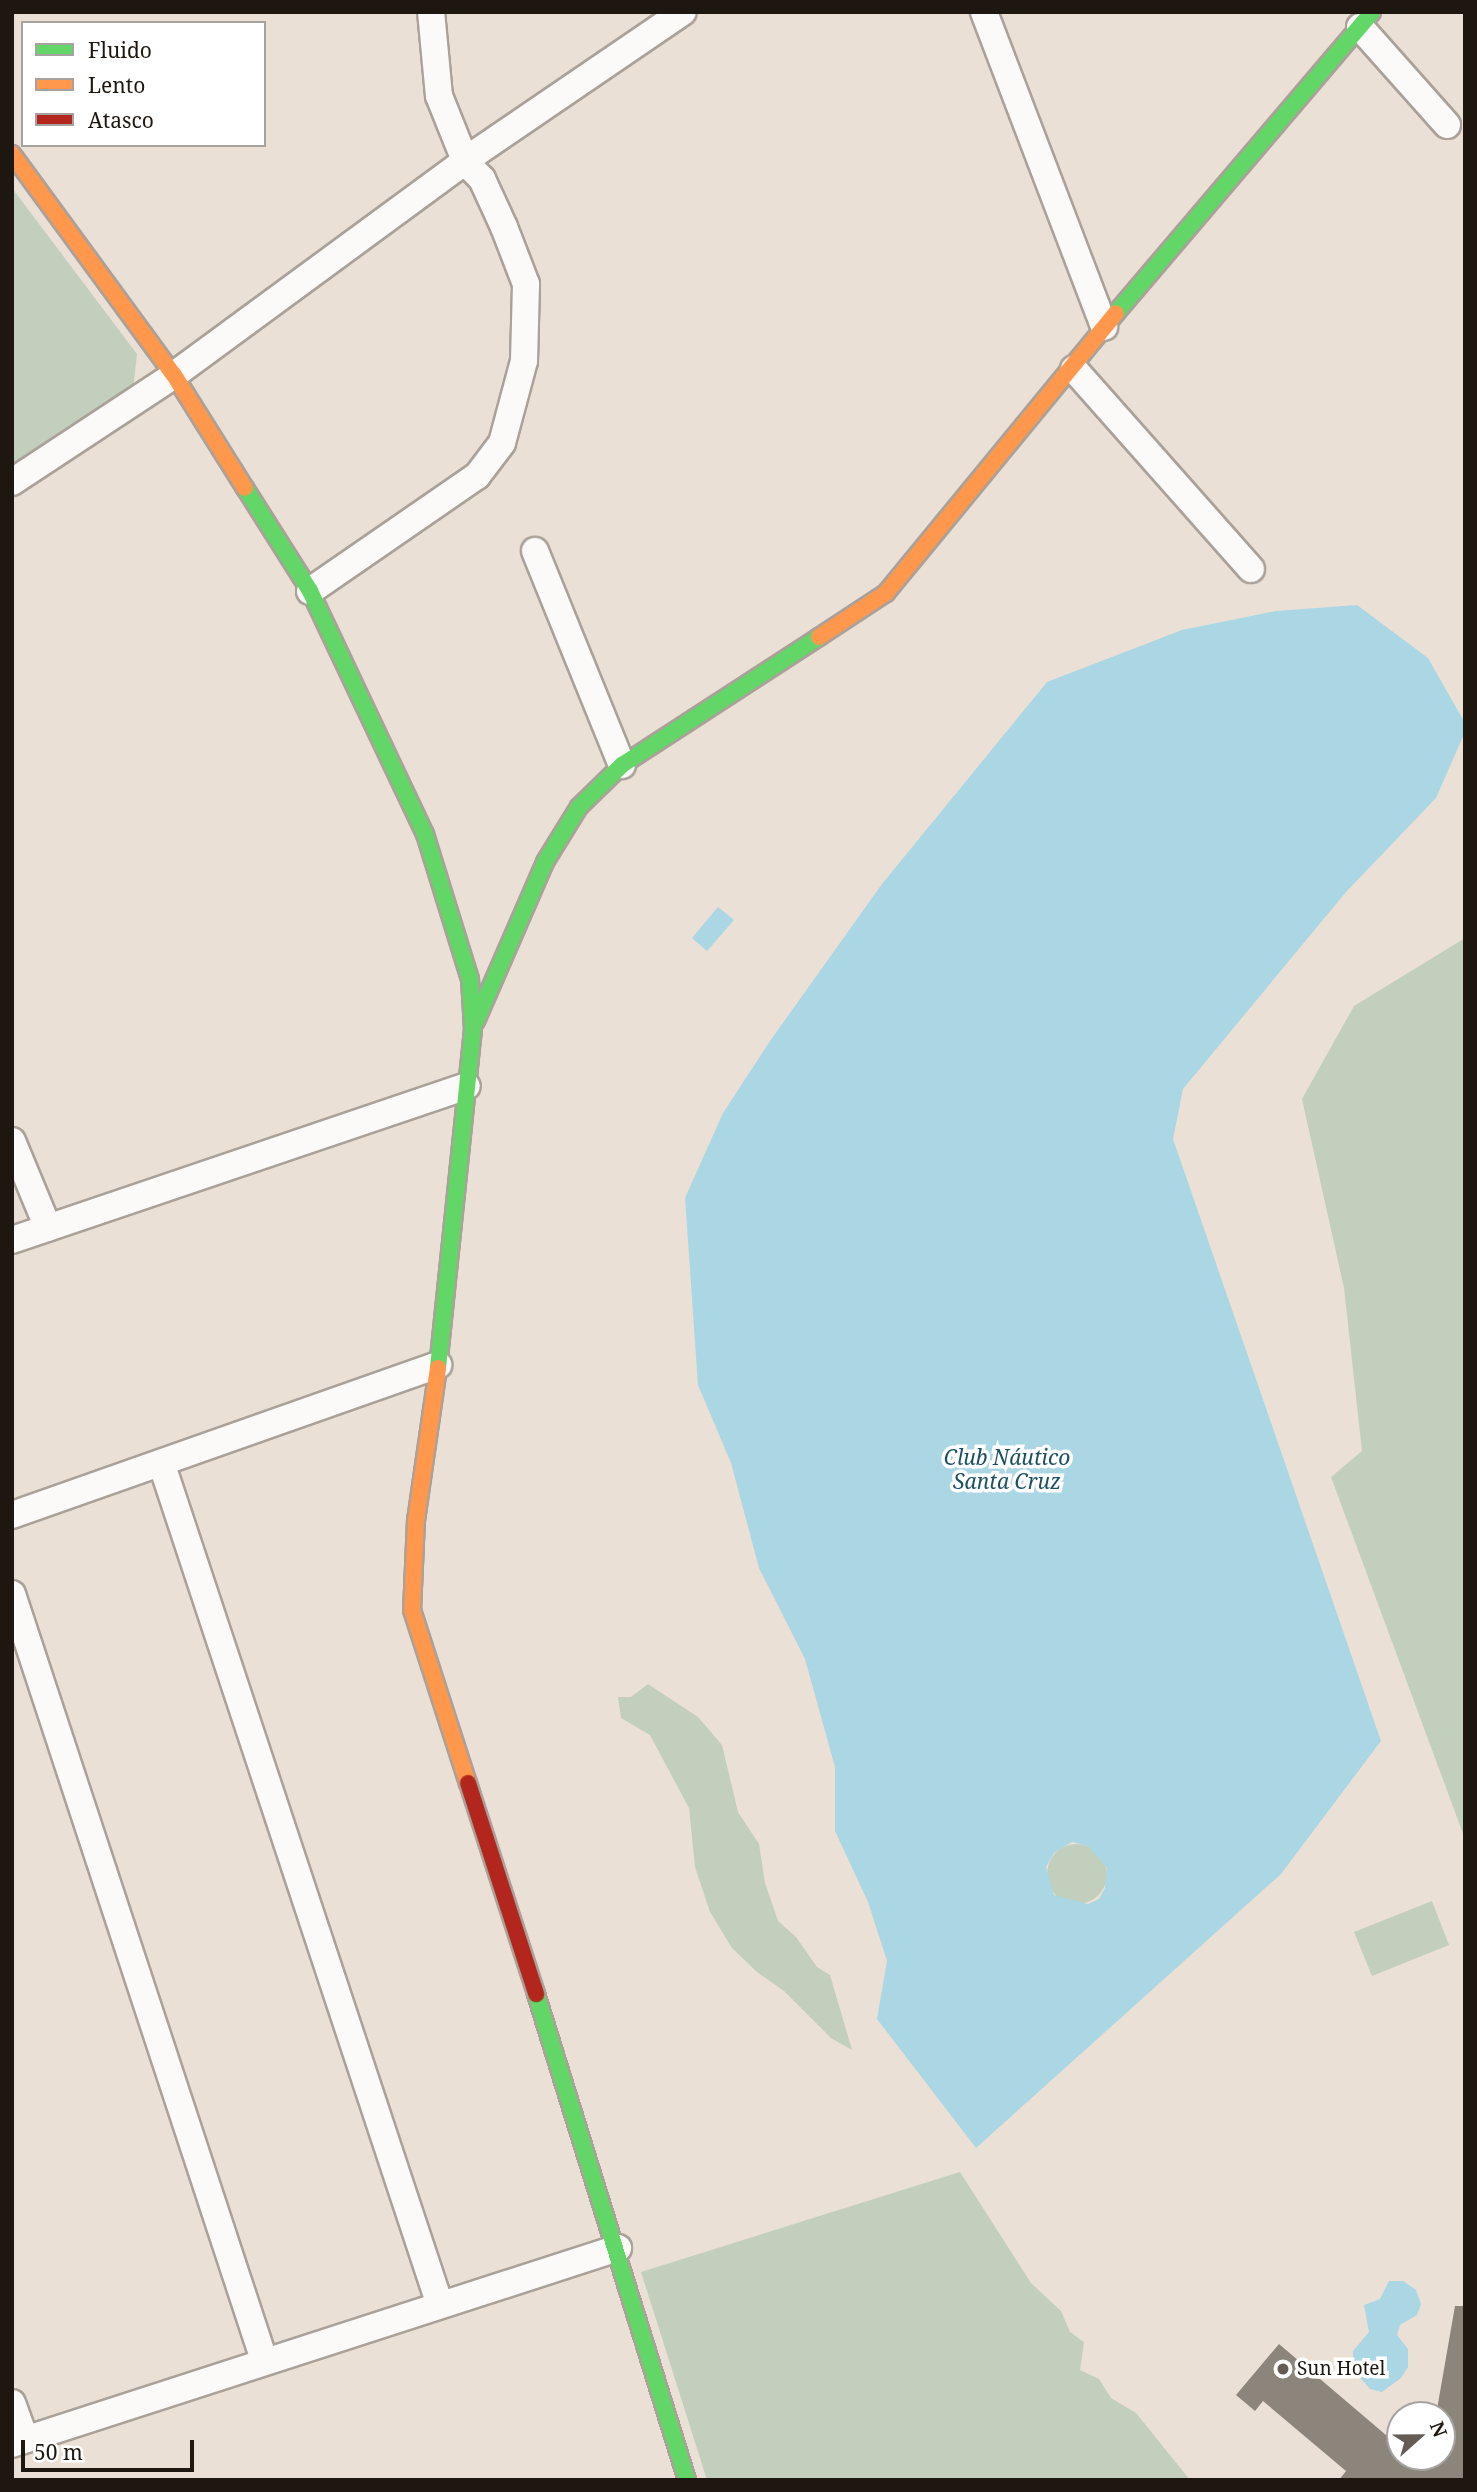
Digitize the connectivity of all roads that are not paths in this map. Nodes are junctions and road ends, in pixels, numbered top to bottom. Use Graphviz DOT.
graph roads {
  1 [pos="431,12"];
  2 [pos="683,12"];
  3 [pos="984,12"];
  4 [pos="1366,20"];
  5 [pos="1447,125"];
  6 [pos="12,154"];
  7 [pos="466,163"];
  8 [pos="1104,327"];
  9 [pos="1074,369"];
  10 [pos="174,374"];
  11 [pos="12,482"];
  12 [pos="535,551"];
  13 [pos="1251,569"];
  14 [pos="310,591"];
  15 [pos="622,765"];
  16 [pos="473,1029"];
  17 [pos="467,1086"];
  18 [pos="12,1141"];
  19 [pos="48,1228"];
  20 [pos="12,1240"];
  21 [pos="438,1365"];
  22 [pos="162,1465"];
  23 [pos="12,1515"];
  24 [pos="12,1594"];
  25 [pos="618,2248"];
  26 [pos="439,2302"];
  27 [pos="264,2360"];
  28 [pos="12,2403"];
  29 [pos="18,2442"];
  30 [pos="687,2480"];
  1 -- 7 [label="street"];
  2 -- 7 [label="street"];
  3 -- 8 [label="street"];
  4 -- 5 [label="street"];
  4 -- 8 [label="street"];
  6 -- 10 [label="street"];
  7 -- 10 [label="street"];
  7 -- 14 [label="street"];
  8 -- 9 [label="street"];
  9 -- 13 [label="street"];
  9 -- 15 [label="street"];
  10 -- 11 [label="street"];
  10 -- 14 [label="street"];
  12 -- 15 [label="street"];
  14 -- 16 [label="street"];
  15 -- 16 [label="street"];
  16 -- 17 [label="street"];
  17 -- 19 [label="street"];
  17 -- 21 [label="street"];
  18 -- 19 [label="street"];
  19 -- 20 [label="street"];
  21 -- 22 [label="street"];
  21 -- 25 [label="street"];
  22 -- 23 [label="street"];
  22 -- 26 [label="street"];
  24 -- 27 [label="street"];
  25 -- 26 [label="street"];
  25 -- 30 [label="street"];
  26 -- 27 [label="street"];
  27 -- 29 [label="street"];
  28 -- 29 [label="street"];
}
